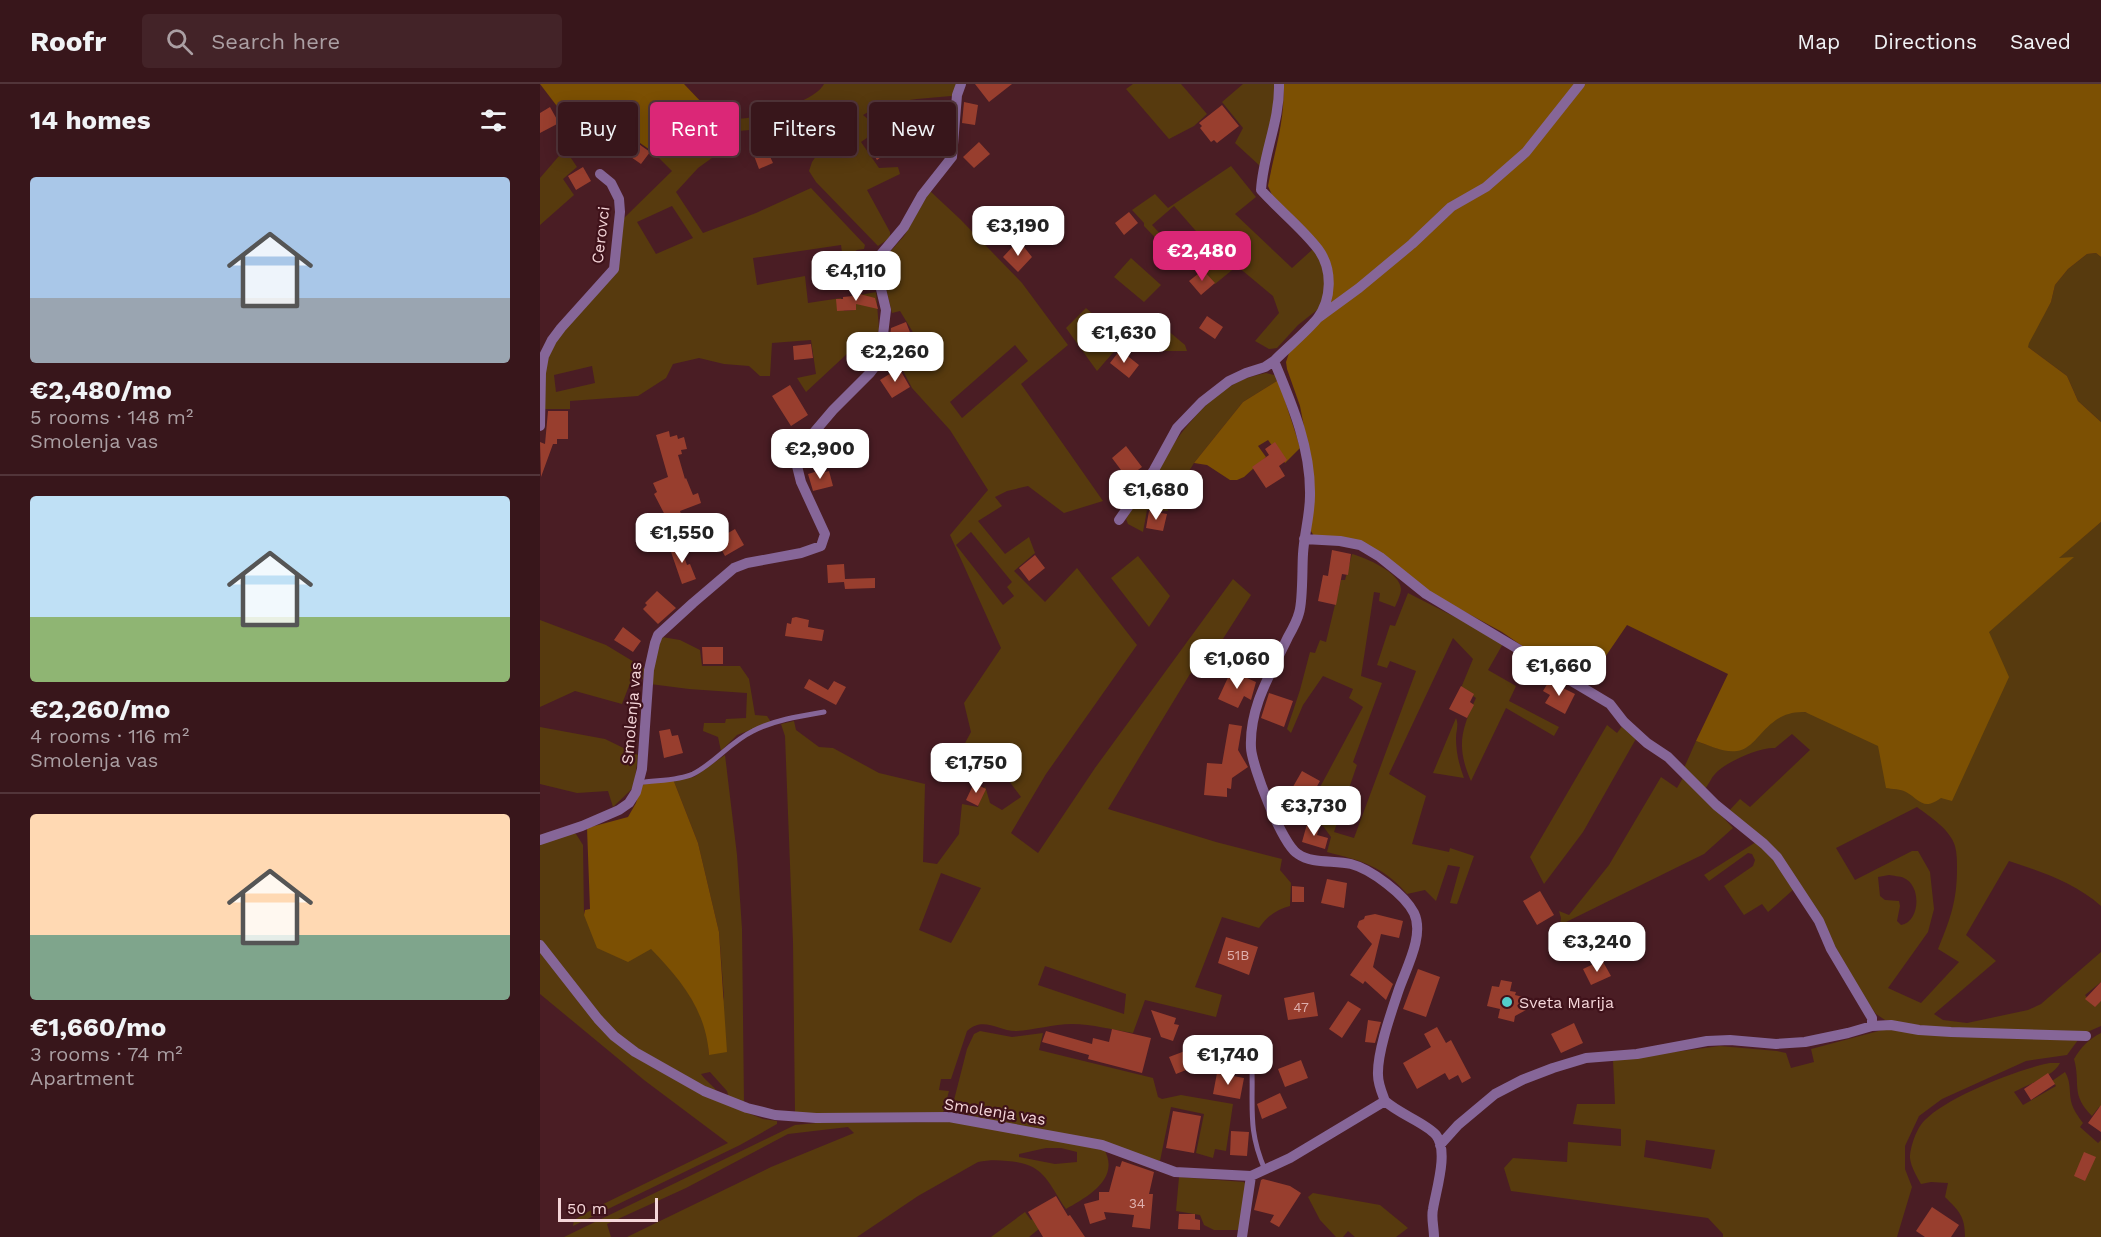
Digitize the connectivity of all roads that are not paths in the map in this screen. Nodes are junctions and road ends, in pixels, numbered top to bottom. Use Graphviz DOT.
graph roads {
  1 [pos="961,84"];
  2 [pos="1280,84"];
  3 [pos="1580,84"];
  4 [pos="600,174"];
  5 [pos="1317,318"];
  6 [pos="1274,361"];
  7 [pos="540,426"];
  8 [pos="1119,520"];
  9 [pos="1304,538"];
  10 [pos="824,712"];
  11 [pos="639,783"];
  12 [pos="540,840"];
  13 [pos="540,945"];
  14 [pos="1872,1026"];
  15 [pos="2086,1036"];
  16 [pos="1252,1070"];
  17 [pos="1385,1101"];
  18 [pos="1440,1145"];
  19 [pos="1265,1170"];
  20 [pos="1251,1176"];
  21 [pos="1242,1237"];
  22 [pos="1434,1237"];
  1 -- 11 [label="street, Smolenja vas"];
  2 -- 5 [label="street"];
  3 -- 5 [label="street"];
  4 -- 7 [label="street, Cerovci"];
  5 -- 6 [label="street"];
  6 -- 8 [label="street"];
  6 -- 9 [label="street"];
  9 -- 14 [label="street"];
  9 -- 17 [label="street"];
  10 -- 11 [label="lane"];
  11 -- 12 [label="street, Smolenja vas"];
  13 -- 20 [label="street, Smolenja vas"];
  14 -- 15 [label="street"];
  14 -- 18 [label="street"];
  16 -- 19 [label="lane"];
  17 -- 18 [label="street"];
  17 -- 19 [label="street, Smolenja vas"];
  18 -- 22 [label="street"];
  19 -- 20 [label="street, Smolenja vas"];
  20 -- 21 [label="street"];
}
